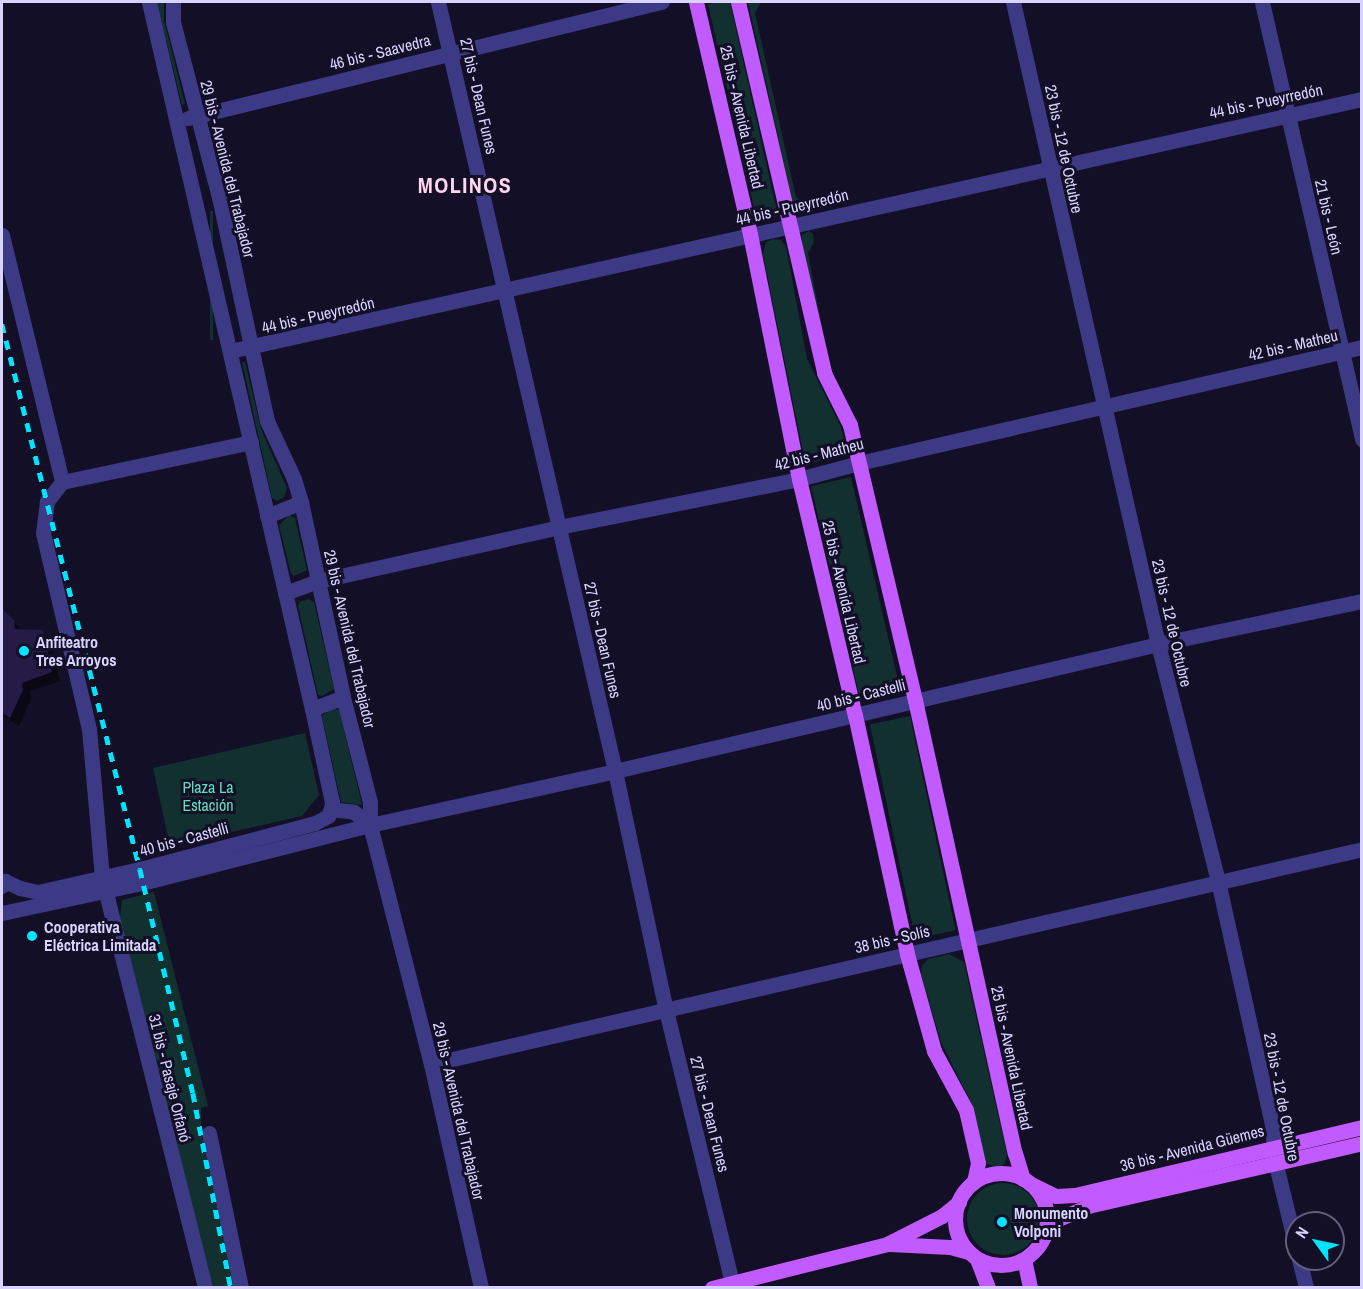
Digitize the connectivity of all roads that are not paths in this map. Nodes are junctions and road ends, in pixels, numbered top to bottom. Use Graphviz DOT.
graph roads {
  1 [pos="149,2"];
  2 [pos="174,2"];
  3 [pos="438,2"];
  4 [pos="662,2"];
  5 [pos="696,2"];
  6 [pos="738,2"];
  7 [pos="1014,2"];
  8 [pos="1262,2"];
  9 [pos="451,54"];
  10 [pos="1362,99"];
  11 [pos="196,115"];
  12 [pos="1287,115"];
  13 [pos="176,121"];
  14 [pos="1049,166"];
  15 [pos="219,197"];
  16 [pos="197,202"];
  17 [pos="788,226"];
  18 [pos="750,234"];
  19 [pos="2,235"];
  20 [pos="506,291"];
  21 [pos="1362,347"];
  22 [pos="251,348"];
  23 [pos="230,351"];
  24 [pos="1342,352"];
  25 [pos="1104,407"];
  26 [pos="1362,440"];
  27 [pos="251,442"];
  28 [pos="859,462"];
  29 [pos="799,479"];
  30 [pos="62,483"];
  31 [pos="301,502"];
  32 [pos="267,516"];
  33 [pos="559,527"];
  34 [pos="318,581"];
  35 [pos="285,593"];
  36 [pos="1362,601"];
  37 [pos="1158,644"];
  38 [pos="343,698"];
  39 [pos="915,700"];
  40 [pos="312,709"];
  41 [pos="855,715"];
  42 [pos="615,771"];
  43 [pos="331,809"];
  44 [pos="370,825"];
  45 [pos="1362,849"];
  46 [pos="194,862"];
  47 [pos="3,881"];
  48 [pos="1218,881"];
  49 [pos="103,884"];
  50 [pos="2,913"];
  51 [pos="968,940"];
  52 [pos="907,954"];
  53 [pos="666,1010"];
  54 [pos="431,1064"];
  55 [pos="1362,1127"];
  56 [pos="209,1133"];
  57 [pos="1362,1143"];
  58 [pos="1275,1154"];
  59 [pos="974,1182"];
  60 [pos="1028,1182"];
  61 [pos="959,1202"];
  62 [pos="1288,1211"];
  63 [pos="1045,1235"];
  64 [pos="887,1244"];
  65 [pos="973,1255"];
  66 [pos="1024,1259"];
  67 [pos="1302,1271"];
  68 [pos="733,1285"];
  69 [pos="205,1287"];
  70 [pos="241,1287"];
  71 [pos="481,1287"];
  72 [pos="712,1287"];
  73 [pos="988,1287"];
  74 [pos="1030,1287"];
  75 [pos="1306,1287"];
  1 -- 13 [label="street"];
  2 -- 11 [label="street, 29 bis - Avenida del Trabajador"];
  3 -- 9 [label="street, 27 bis - Dean Funes"];
  4 -- 9 [label="street, 46 bis - Saavedra"];
  5 -- 18 [label="main road, 25 bis - Avenida Libertad"];
  6 -- 17 [label="main road, 25 bis - Avenida Libertad"];
  7 -- 14 [label="street, 23 bis - 12 de Octubre"];
  8 -- 12 [label="street, 21 bis - León"];
  9 -- 11 [label="street, 46 bis - Saavedra"];
  9 -- 20 [label="street, 27 bis - Dean Funes"];
  10 -- 12 [label="street, 44 bis - Pueyrredón"];
  11 -- 13 [label="street, 46 bis - Saavedra"];
  11 -- 15 [label="street, 29 bis - Avenida del Trabajador"];
  12 -- 14 [label="street, 44 bis - Pueyrredón"];
  12 -- 24 [label="street, 21 bis - León"];
  13 -- 16 [label="street"];
  14 -- 17 [label="street, 44 bis - Pueyrredón"];
  14 -- 25 [label="street, 23 bis - 12 de Octubre"];
  15 -- 16 [label="street"];
  15 -- 22 [label="street, 29 bis - Avenida del Trabajador"];
  16 -- 23 [label="street"];
  17 -- 18 [label="street, 44 bis - Pueyrredón"];
  17 -- 28 [label="main road, 25 bis - Avenida Libertad"];
  18 -- 20 [label="street, 44 bis - Pueyrredón"];
  18 -- 29 [label="main road, 25 bis - Avenida Libertad"];
  19 -- 30 [label="street"];
  20 -- 22 [label="street, 44 bis - Pueyrredón"];
  20 -- 33 [label="street, 27 bis - Dean Funes"];
  21 -- 24 [label="street, 42 bis - Matheu"];
  22 -- 23 [label="street, 44 bis - Pueyrredón"];
  22 -- 31 [label="street, 29 bis - Avenida del Trabajador"];
  23 -- 27 [label="street"];
  24 -- 25 [label="street, 42 bis - Matheu"];
  24 -- 26 [label="street, 21 bis - León"];
  25 -- 28 [label="street, 42 bis - Matheu"];
  25 -- 37 [label="street, 23 bis - 12 de Octubre"];
  27 -- 30 [label="street"];
  27 -- 32 [label="street"];
  28 -- 29 [label="street, 42 bis - Matheu"];
  28 -- 39 [label="main road, 25 bis - Avenida Libertad"];
  29 -- 33 [label="street, 42 bis - Matheu"];
  29 -- 41 [label="main road, 25 bis - Avenida Libertad"];
  30 -- 49 [label="street, 31 bis - Pasaje Orfanó"];
  31 -- 32 [label="street"];
  31 -- 34 [label="street, 29 bis - Avenida del Trabajador"];
  32 -- 35 [label="street"];
  33 -- 34 [label="street, 42 bis - Matheu"];
  33 -- 42 [label="street, 27 bis - Dean Funes"];
  34 -- 35 [label="street, 42 bis - Matheu"];
  34 -- 38 [label="street, 29 bis - Avenida del Trabajador"];
  35 -- 40 [label="street"];
  36 -- 37 [label="street, 40 bis - Castelli"];
  37 -- 39 [label="street, 40 bis - Castelli"];
  37 -- 48 [label="street, 23 bis - 12 de Octubre"];
  38 -- 40 [label="street"];
  38 -- 44 [label="street, 29 bis - Avenida del Trabajador"];
  39 -- 41 [label="street, 40 bis - Castelli"];
  39 -- 51 [label="main road, 25 bis - Avenida Libertad"];
  40 -- 43 [label="street"];
  41 -- 42 [label="street, 40 bis - Castelli"];
  41 -- 52 [label="main road, 25 bis - Avenida Libertad"];
  42 -- 44 [label="street, 40 bis - Castelli"];
  42 -- 53 [label="street, 27 bis - Dean Funes"];
  43 -- 44 [label="street"];
  43 -- 46 [label="street, 40 bis - Castelli"];
  44 -- 46 [label="street, 40 bis - Castelli"];
  44 -- 54 [label="street, 29 bis - Avenida del Trabajador"];
  45 -- 48 [label="street, 38 bis - Solís"];
  46 -- 49 [label="street, 40 bis - Castelli"];
  47 -- 49 [label="street, 40 bis - Castelli"];
  48 -- 51 [label="street, 38 bis - Solís"];
  48 -- 58 [label="street, 23 bis - 12 de Octubre"];
  49 -- 50 [label="street, 40 bis - Castelli"];
  49 -- 69 [label="street, 31 bis - Pasaje Orfanó"];
  51 -- 52 [label="street, 38 bis - Solís"];
  51 -- 60 [label="main road, 25 bis - Avenida Libertad"];
  52 -- 53 [label="street, 38 bis - Solís"];
  52 -- 59 [label="main road, 25 bis - Avenida Libertad"];
  53 -- 54 [label="street, 38 bis - Solís"];
  53 -- 68 [label="street, 27 bis - Dean Funes"];
  54 -- 71 [label="street, 29 bis - Avenida del Trabajador"];
  55 -- 58 [label="main road, 36 bis - Avenida Güemes"];
  56 -- 70 [label="street"];
  57 -- 58 [label="main road, 36 bis - Avenida Güemes"];
  58 -- 60 [label="main road, 36 bis - Avenida Güemes"];
  58 -- 62 [label="street, 23 bis - 12 de Octubre"];
  58 -- 63 [label="main road, 36 bis - Avenida Güemes"];
  59 -- 60 [label="main road"];
  59 -- 61 [label="main road"];
  60 -- 63 [label="main road"];
  61 -- 64 [label="main road"];
  61 -- 65 [label="main road"];
  63 -- 66 [label="main road"];
  64 -- 65 [label="main road"];
  64 -- 68 [label="main road"];
  65 -- 66 [label="main road"];
  65 -- 73 [label="main road"];
  66 -- 74 [label="main road"];
  67 -- 75 [label="street"];
  68 -- 72 [label="main road"];
}
